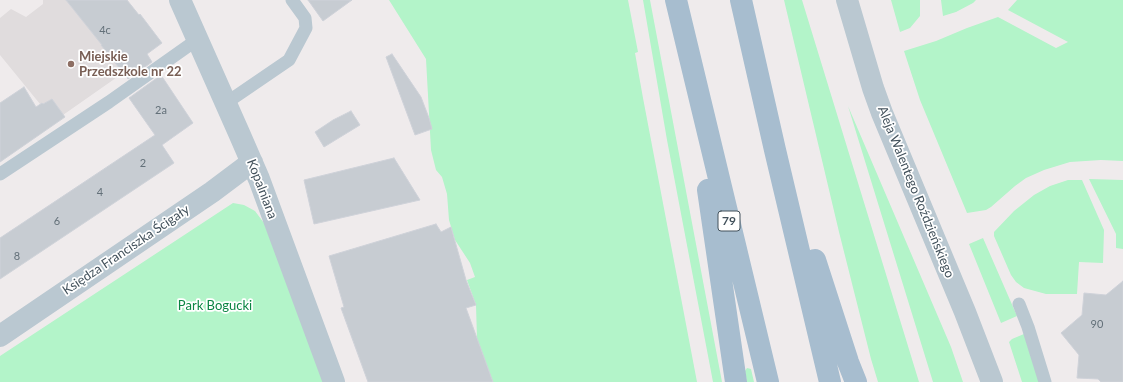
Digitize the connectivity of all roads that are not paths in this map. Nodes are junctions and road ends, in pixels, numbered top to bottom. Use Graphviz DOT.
graph roads {
  1 [pos="180,0"];
  2 [pos="292,0"];
  3 [pos="676,0"];
  4 [pos="741,0"];
  5 [pos="847,0"];
  6 [pos="198,39"];
  7 [pos="690,60"];
  8 [pos="226,103"];
  9 [pos="775,150"];
  10 [pos="252,162"];
  11 [pos="0,174"];
  12 [pos="1019,304"];
  13 [pos="0,336"];
  14 [pos="334,382"];
  15 [pos="736,382"];
  16 [pos="768,382"];
  17 [pos="830,382"];
  18 [pos="856,382"];
  19 [pos="992,382"];
  20 [pos="1045,382"];
  1 -- 6 [label="street, Kopalniana"];
  2 -- 8 [label="lane"];
  3 -- 7 [label="main road, 79"];
  4 -- 9 [label="main road"];
  5 -- 19 [label="street, Aleja Walentego Roździeńskiego"];
  6 -- 8 [label="street, Kopalniana"];
  6 -- 11 [label="lane"];
  7 -- 15 [label="main road"];
  7 -- 16 [label="main road, 79"];
  8 -- 10 [label="street, Kopalniana"];
  9 -- 17 [label="main road"];
  9 -- 18 [label="main road"];
  10 -- 13 [label="street, Księdza Franciszka Ścigały"];
  10 -- 14 [label="street, Kopalniana"];
  12 -- 20 [label="lane"];
}
